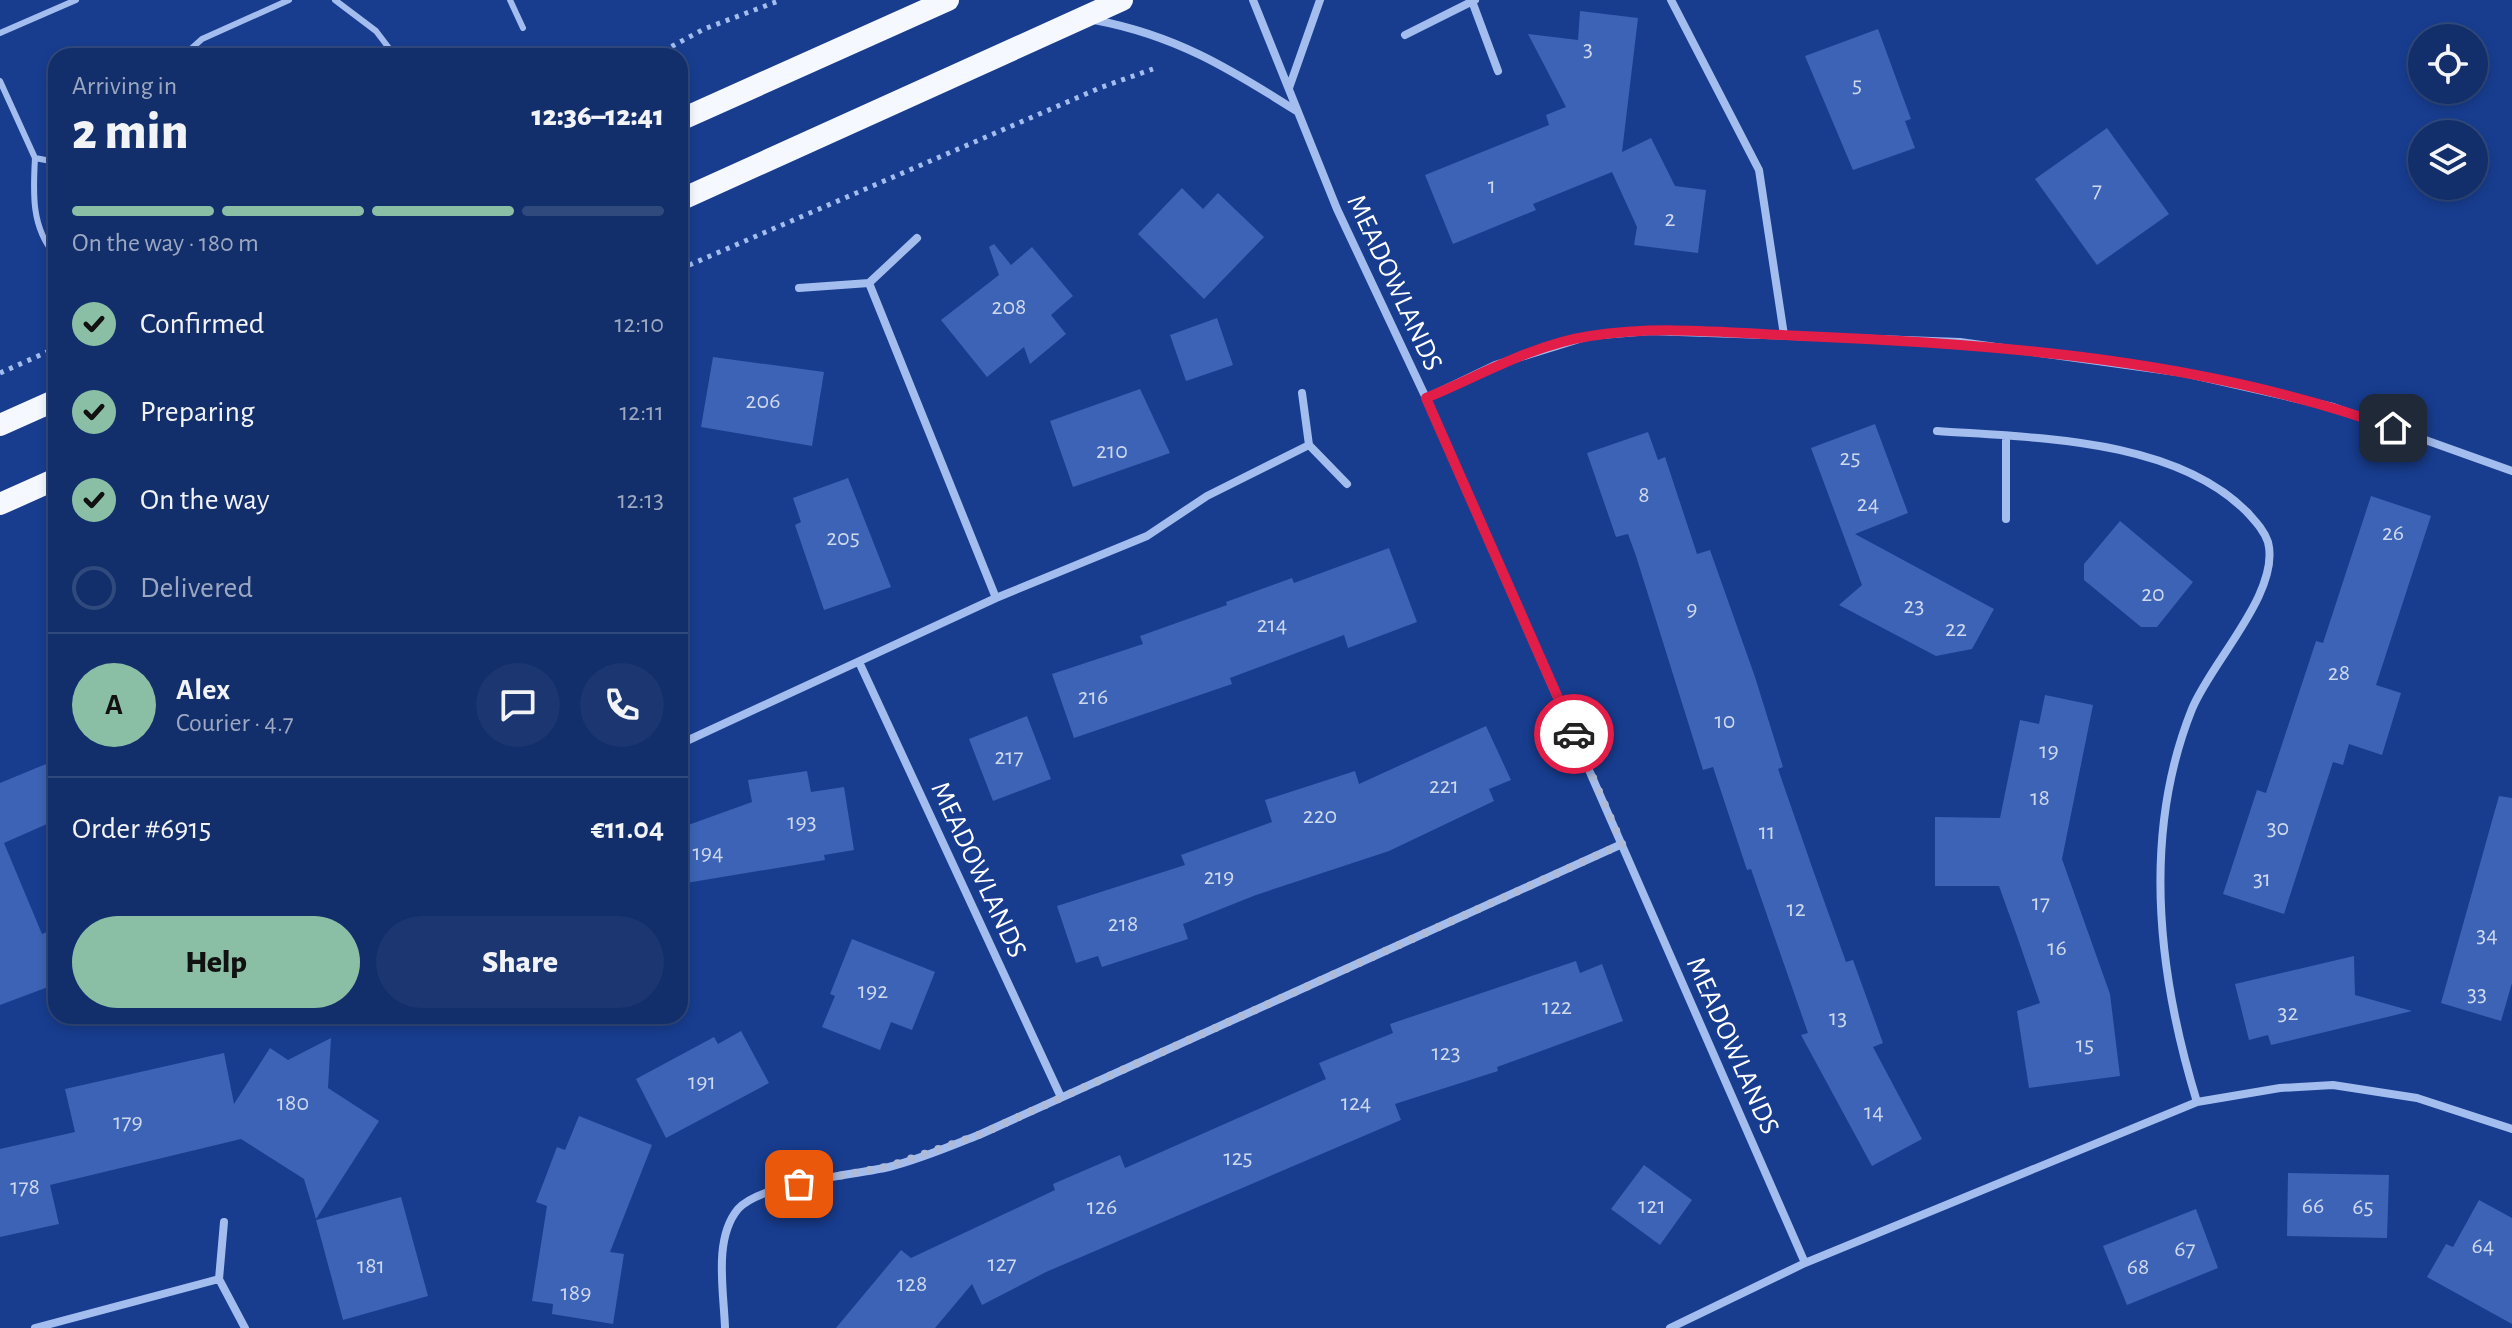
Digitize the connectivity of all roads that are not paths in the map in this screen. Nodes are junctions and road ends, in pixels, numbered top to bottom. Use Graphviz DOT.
graph roads {
  1 [pos="76,0"];
  2 [pos="289,0"];
  3 [pos="335,0"];
  4 [pos="510,0"];
  5 [pos="948,0"];
  6 [pos="1122,0"];
  7 [pos="1253,0"];
  8 [pos="1320,0"];
  9 [pos="1671,0"];
  10 [pos="1473,1"];
  11 [pos="1082,18"];
  12 [pos="523,28"];
  13 [pos="0,33"];
  14 [pos="1405,35"];
  15 [pos="192,48"];
  16 [pos="389,48"];
  17 [pos="1498,71"];
  18 [pos="0,81"];
  19 [pos="1289,88"];
  20 [pos="1299,113"];
  21 [pos="688,116"];
  22 [pos="35,158"];
  23 [pos="48,160"];
  24 [pos="688,196"];
  25 [pos="917,238"];
  26 [pos="48,247"];
  27 [pos="869,283"];
  28 [pos="799,288"];
  29 [pos="1784,335"];
  30 [pos="1302,393"];
  31 [pos="1426,398"];
  32 [pos="48,404"];
  33 [pos="0,425"];
  34 [pos="1937,431"];
  35 [pos="2006,436"];
  36 [pos="1309,445"];
  37 [pos="2512,471"];
  38 [pos="48,483"];
  39 [pos="1347,484"];
  40 [pos="0,504"];
  41 [pos="2006,519"];
  42 [pos="996,598"];
  43 [pos="859,662"];
  44 [pos="688,740"];
  45 [pos="1622,844"];
  46 [pos="1060,1095"];
  47 [pos="2197,1102"];
  48 [pos="2512,1129"];
  49 [pos="224,1222"];
  50 [pos="1805,1263"];
  51 [pos="219,1279"];
  52 [pos="35,1328"];
  53 [pos="245,1328"];
  54 [pos="725,1328"];
  55 [pos="1670,1328"];
  1 -- 13 [label="lane"];
  2 -- 15 [label="lane"];
  3 -- 16 [label="lane"];
  4 -- 12 [label="lane"];
  5 -- 21 [label="highway"];
  6 -- 11 [label="highway"];
  7 -- 19 [label="street, MEADOWLANDS"];
  8 -- 19 [label="street"];
  9 -- 29 [label="street"];
  10 -- 14 [label="street"];
  10 -- 17 [label="street"];
  11 -- 20 [label="street"];
  11 -- 24 [label="highway"];
  18 -- 22 [label="lane"];
  19 -- 20 [label="street, MEADOWLANDS"];
  20 -- 31 [label="street, MEADOWLANDS"];
  22 -- 23 [label="lane"];
  22 -- 26 [label="lane"];
  25 -- 27 [label="street"];
  27 -- 28 [label="street"];
  27 -- 42 [label="street"];
  29 -- 31 [label="street"];
  29 -- 37 [label="street"];
  30 -- 36 [label="street"];
  31 -- 45 [label="street, MEADOWLANDS"];
  32 -- 33 [label="highway"];
  34 -- 35 [label="street"];
  35 -- 41 [label="street"];
  35 -- 47 [label="street"];
  36 -- 39 [label="street"];
  36 -- 42 [label="street"];
  38 -- 40 [label="highway"];
  42 -- 43 [label="street"];
  43 -- 44 [label="street"];
  43 -- 46 [label="street, MEADOWLANDS"];
  45 -- 46 [label="street"];
  45 -- 50 [label="street, MEADOWLANDS"];
  46 -- 54 [label="street"];
  47 -- 48 [label="street"];
  47 -- 50 [label="street"];
  49 -- 51 [label="street"];
  50 -- 55 [label="street"];
  51 -- 52 [label="street"];
  51 -- 53 [label="street"];
}
